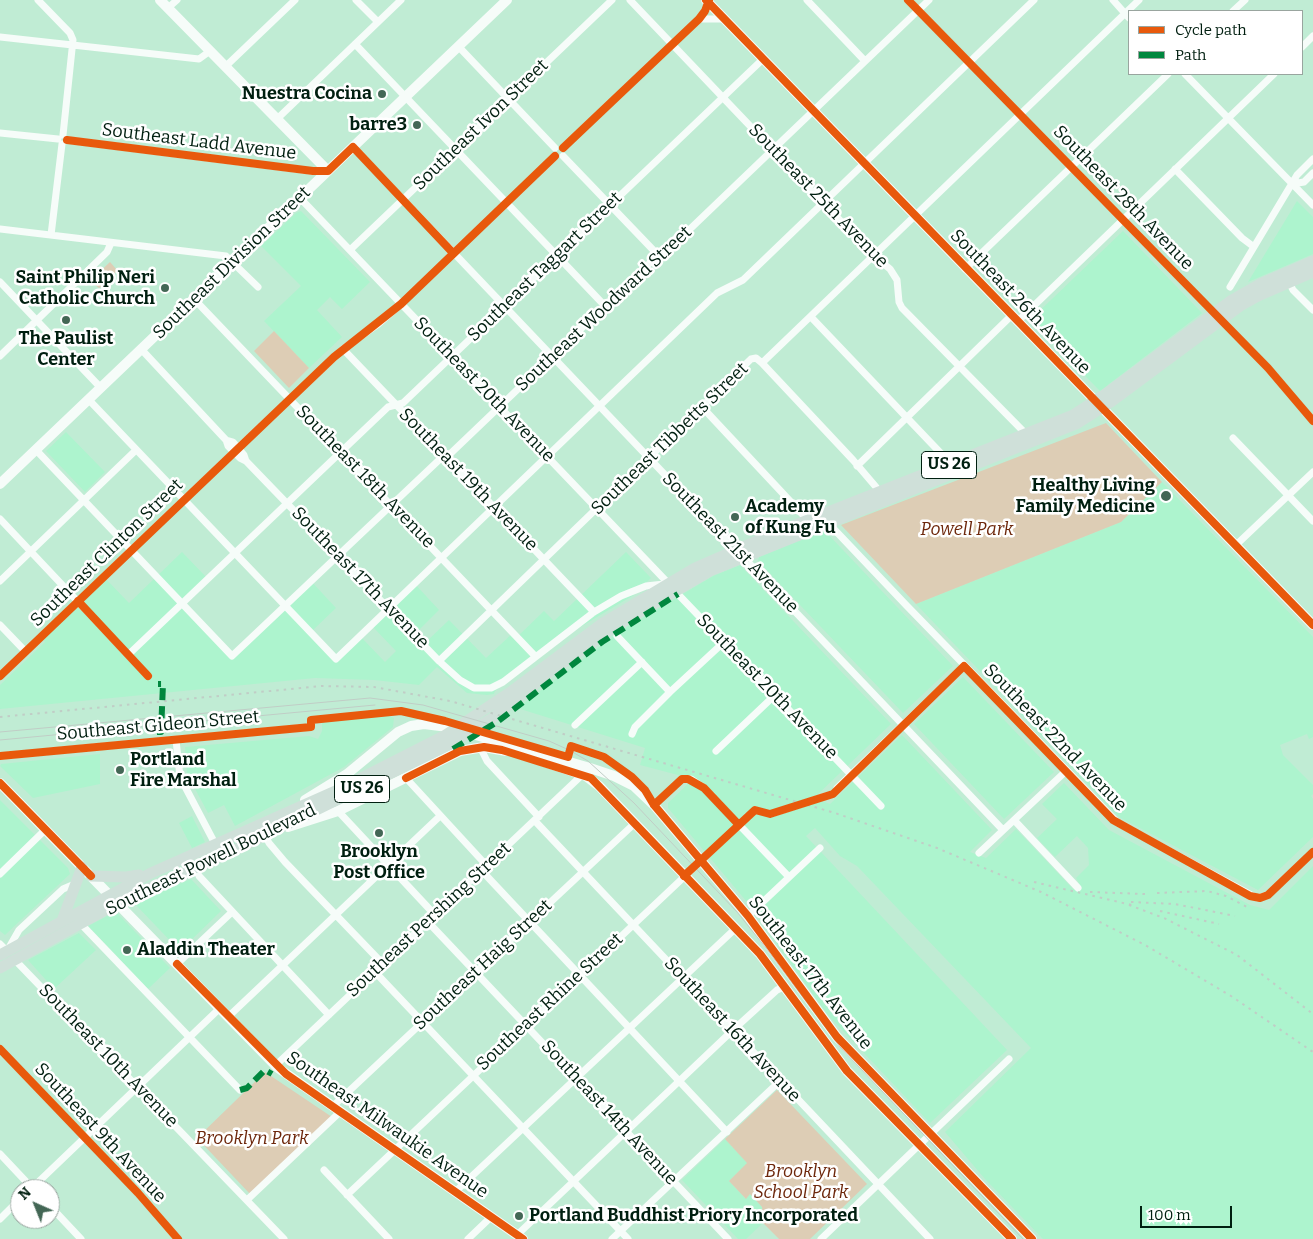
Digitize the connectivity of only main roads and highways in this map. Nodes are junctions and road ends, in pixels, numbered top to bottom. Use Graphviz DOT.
graph roads {
  1 [pos="1313,261"];
  2 [pos="1313,272"];
  3 [pos="1287,278"];
  4 [pos="671,587"];
  5 [pos="82,867"];
  6 [pos="151,873"];
  7 [pos="91,876"];
  8 [pos="114,899"];
  9 [pos="62,921"];
  10 [pos="6,955"];
  1 -- 3 [label="main road, Southeast Powell Boulevard / US 26"];
  2 -- 3 [label="main road, Southeast Powell Boulevard / US 26"];
  3 -- 4 [label="main road, Southeast Powell Boulevard / US 26"];
  4 -- 6 [label="main road, Southeast Powell Boulevard / US 26"];
  4 -- 8 [label="main road, Southeast Powell Boulevard / US 26"];
  5 -- 9 [label="main road"];
  6 -- 7 [label="main road"];
  6 -- 8 [label="main road, Southeast Powell Boulevard / US 26"];
  8 -- 9 [label="main road, Southeast Powell Boulevard / US 26"];
  8 -- 10 [label="main road, Southeast Powell Boulevard / US 26"];
  9 -- 10 [label="main road, Southeast Powell Boulevard / US 26"];
}
